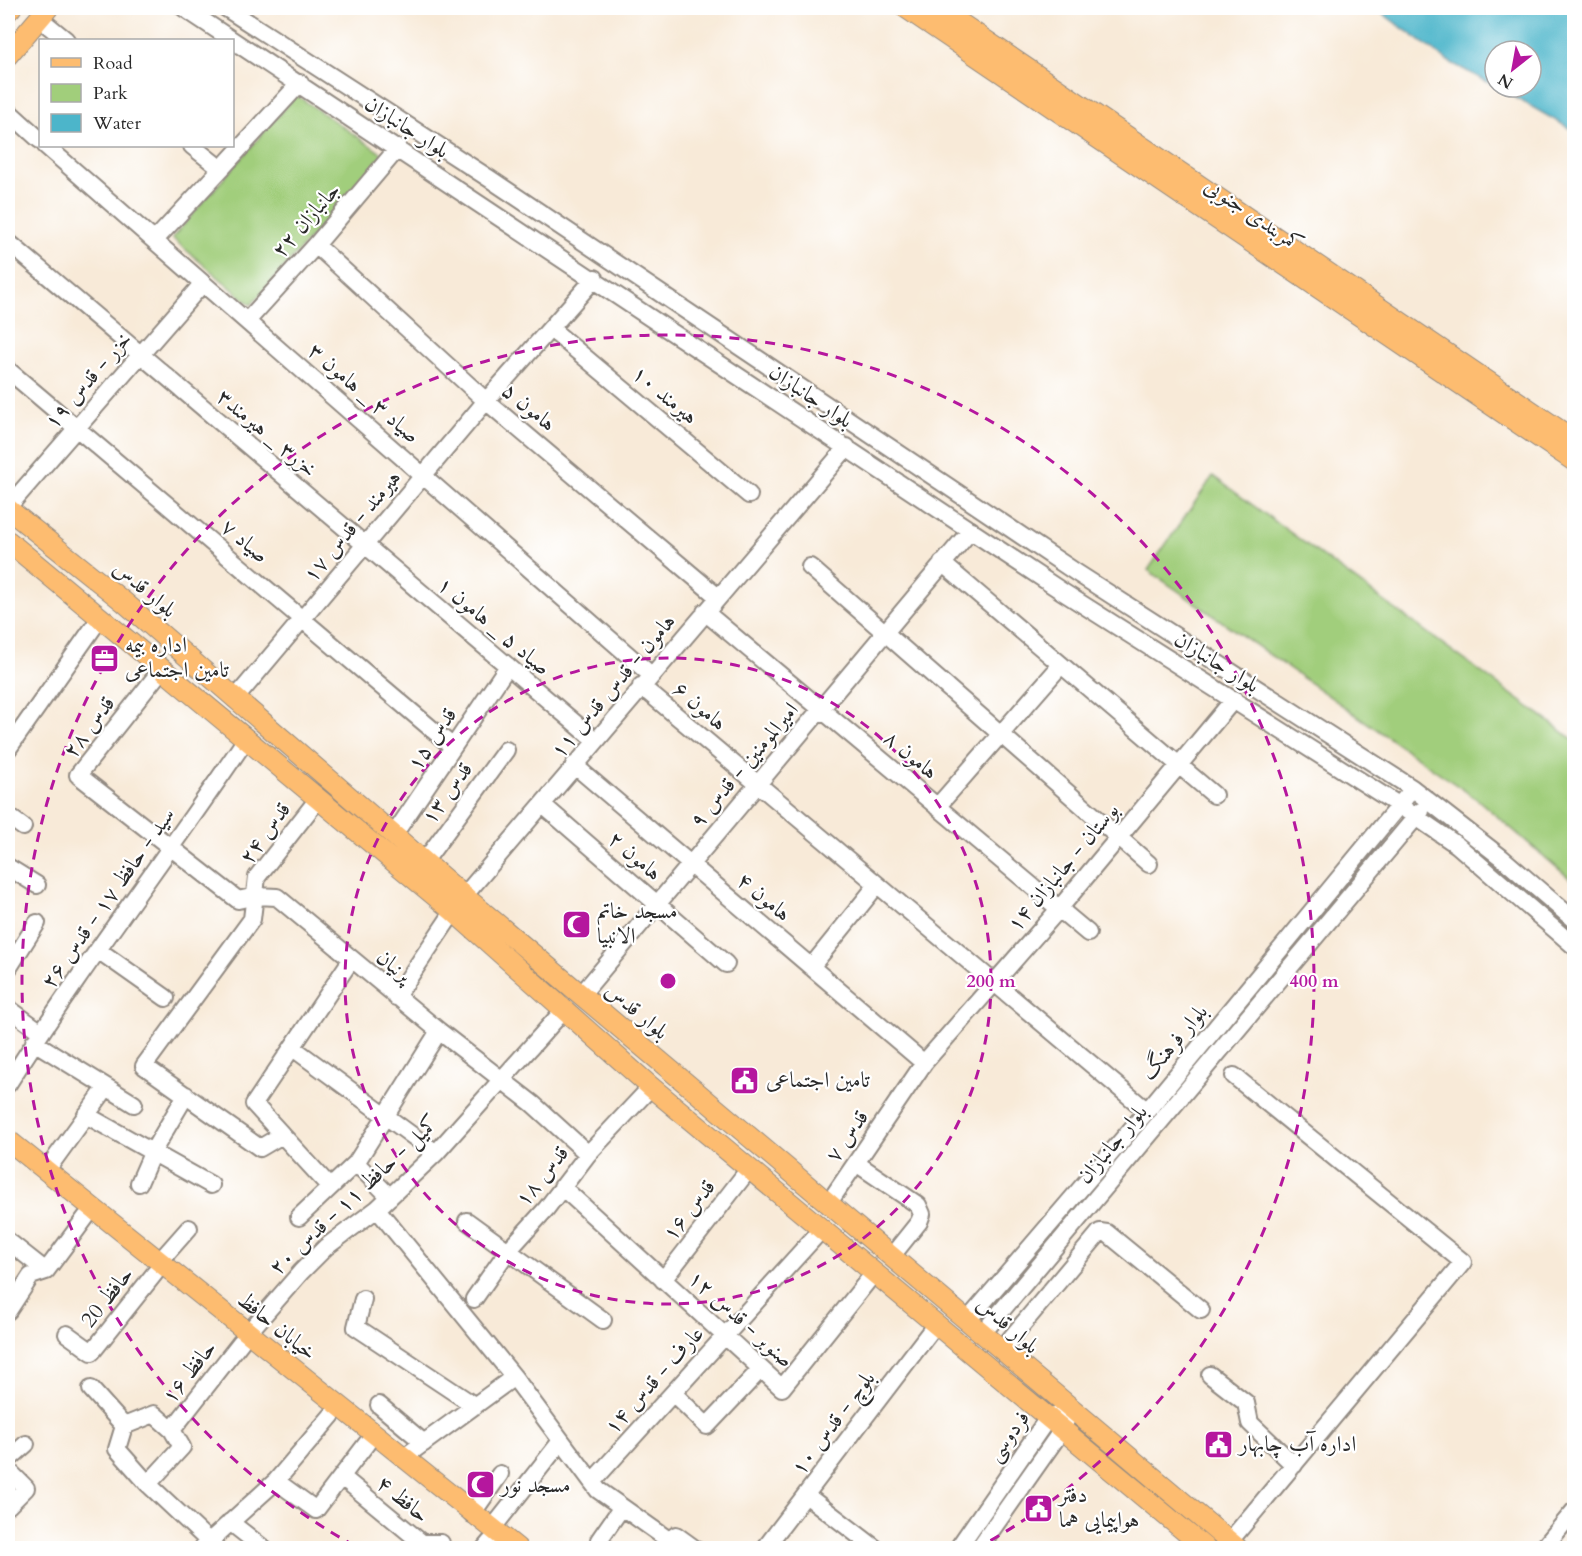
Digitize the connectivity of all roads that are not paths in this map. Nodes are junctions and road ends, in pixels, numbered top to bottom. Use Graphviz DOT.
graph roads {
  1 [pos="10,8"];
  2 [pos="184,8"];
  3 [pos="906,8"];
  4 [pos="938,8"];
  5 [pos="229,9"];
  6 [pos="8,11"];
  7 [pos="44,13"];
  8 [pos="219,30"];
  9 [pos="65,39"];
  10 [pos="233,39"];
  11 [pos="234,40"];
  12 [pos="8,55"];
  13 [pos="300,82"];
  14 [pos="8,111"];
  15 [pos="39,139"];
  16 [pos="47,147"];
  17 [pos="193,147"];
  18 [pos="398,148"];
  19 [pos="221,170"];
  20 [pos="490,179"];
  21 [pos="476,200"];
  22 [pos="155,240"];
  23 [pos="8,242"];
  24 [pos="316,246"];
  25 [pos="595,278"];
  26 [pos="203,283"];
  27 [pos="247,321"];
  28 [pos="551,329"];
  29 [pos="140,355"];
  30 [pos="8,370"];
  31 [pos="486,401"];
  32 [pos="76,429"];
  33 [pos="1575,440"];
  34 [pos="848,447"];
  35 [pos="1575,460"];
  36 [pos="424,476"];
  37 [pos="749,495"];
  38 [pos="8,508"];
  39 [pos="971,530"];
  40 [pos="8,541"];
  41 [pos="365,545"];
  42 [pos="942,563"];
  43 [pos="810,567"];
  44 [pos="1077,573"];
  45 [pos="1063,592"];
  46 [pos="718,597"];
  47 [pos="705,612"];
  48 [pos="100,618"];
  49 [pos="303,619"];
  50 [pos="883,633"];
  51 [pos="1061,665"];
  52 [pos="508,666"];
  53 [pos="162,669"];
  54 [pos="646,680"];
  55 [pos="235,699"];
  56 [pos="1234,699"];
  57 [pos="820,709"];
  58 [pos="1001,735"];
  59 [pos="246,739"];
  60 [pos="595,740"];
  61 [pos="453,747"];
  62 [pos="8,749"];
  63 [pos="506,750"];
  64 [pos="574,765"];
  65 [pos="1178,765"];
  66 [pos="757,785"];
  67 [pos="1412,788"];
  68 [pos="1214,795"];
  69 [pos="318,799"];
  70 [pos="1428,800"];
  71 [pos="543,805"];
  72 [pos="1400,806"];
  73 [pos="938,807"];
  74 [pos="8,816"];
  75 [pos="1416,818"];
  76 [pos="23,827"];
  77 [pos="393,836"];
  78 [pos="1118,837"];
  79 [pos="1369,842"];
  80 [pos="173,848"];
  81 [pos="1384,854"];
  82 [pos="424,862"];
  83 [pos="690,864"];
  84 [pos="1149,864"];
  85 [pos="8,867"];
  86 [pos="37,885"];
  87 [pos="877,885"];
  88 [pos="256,896"];
  89 [pos="458,903"];
  90 [pos="657,904"];
  91 [pos="1059,909"];
  92 [pos="1575,920"];
  93 [pos="37,924"];
  94 [pos="1088,933"];
  95 [pos="1575,946"];
  96 [pos="98,951"];
  97 [pos="351,960"];
  98 [pos="726,964"];
  99 [pos="811,967"];
  100 [pos="8,969"];
  101 [pos="993,983"];
  102 [pos="581,996"];
  103 [pos="396,997"];
  104 [pos="166,998"];
  105 [pos="8,1008"];
  106 [pos="564,1010"];
  107 [pos="439,1032"];
  108 [pos="38,1037"];
  109 [pos="293,1048"];
  110 [pos="924,1064"];
  111 [pos="1234,1076"];
  112 [pos="502,1080"];
  113 [pos="8,1084"];
  114 [pos="651,1087"];
  115 [pos="106,1088"];
  116 [pos="186,1095"];
  117 [pos="134,1104"];
  118 [pos="1147,1111"];
  119 [pos="86,1115"];
  120 [pos="386,1116"];
  121 [pos="282,1135"];
  122 [pos="8,1140"];
  123 [pos="153,1151"];
  124 [pos="436,1153"];
  125 [pos="8,1154"];
  126 [pos="588,1154"];
  127 [pos="356,1162"];
  128 [pos="856,1163"];
  129 [pos="749,1169"];
  130 [pos="46,1171"];
  131 [pos="139,1183"];
  132 [pos="211,1185"];
  133 [pos="330,1186"];
  134 [pos="562,1187"];
  135 [pos="390,1197"];
  136 [pos="828,1204"];
  137 [pos="377,1209"];
  138 [pos="86,1217"];
  139 [pos="299,1217"];
  140 [pos="467,1221"];
  141 [pos="189,1228"];
  142 [pos="822,1229"];
  143 [pos="8,1241"];
  144 [pos="507,1252"];
  145 [pos="891,1257"];
  146 [pos="157,1267"];
  147 [pos="46,1271"];
  148 [pos="874,1273"];
  149 [pos="663,1280"];
  150 [pos="12,1292"];
  151 [pos="363,1299"];
  152 [pos="474,1299"];
  153 [pos="1201,1310"];
  154 [pos="8,1311"];
  155 [pos="603,1320"];
  156 [pos="936,1324"];
  157 [pos="974,1327"];
  158 [pos="67,1334"];
  159 [pos="725,1336"];
  160 [pos="245,1338"];
  161 [pos="1001,1350"];
  162 [pos="761,1369"];
  163 [pos="1210,1375"];
  164 [pos="514,1377"];
  165 [pos="91,1389"];
  166 [pos="673,1393"];
  167 [pos="379,1405"];
  168 [pos="475,1406"];
  169 [pos="1070,1410"];
  170 [pos="332,1415"];
  171 [pos="1055,1424"];
  172 [pos="124,1426"];
  173 [pos="172,1430"];
  174 [pos="561,1441"];
  175 [pos="367,1443"];
  176 [pos="424,1443"];
  177 [pos="26,1444"];
  178 [pos="403,1458"];
  179 [pos="8,1460"];
  180 [pos="1294,1465"];
  181 [pos="8,1470"];
  182 [pos="500,1474"];
  183 [pos="342,1476"];
  184 [pos="276,1482"];
  185 [pos="592,1482"];
  186 [pos="148,1484"];
  187 [pos="806,1495"];
  188 [pos="8,1506"];
  189 [pos="622,1507"];
  190 [pos="1575,1511"];
  191 [pos="472,1514"];
  192 [pos="230,1522"];
  193 [pos="491,1542"];
  194 [pos="441,1543"];
  195 [pos="209,1546"];
  196 [pos="1230,1546"];
  197 [pos="1546,1547"];
  198 [pos="263,1548"];
  199 [pos="517,1548"];
  200 [pos="606,1548"];
  201 [pos="694,1548"];
  202 [pos="765,1548"];
  203 [pos="875,1548"];
  204 [pos="958,1548"];
  205 [pos="980,1548"];
  206 [pos="1205,1548"];
  1 -- 6 [label="main road"];
  2 -- 8 [label="street, بلوار جانبازان"];
  3 -- 35 [label="main road, کمربندی جنوبی"];
  4 -- 33 [label="main road, کمربندی جنوبی"];
  5 -- 8 [label="street"];
  5 -- 20 [label="street, بلوار جانبازان"];
  7 -- 9 [label="street"];
  7 -- 12 [label="main road"];
  8 -- 10 [label="street, بلوار جانبازان"];
  11 -- 13 [label="street, بلوار جانبازان"];
  13 -- 18 [label="street, بلوار جانبازان"];
  13 -- 19 [label="street"];
  14 -- 15 [label="street"];
  16 -- 22 [label="street, صیاد ۳ _ هامون ۳"];
  17 -- 19 [label="street"];
  18 -- 21 [label="street, بلوار جانبازان"];
  18 -- 24 [label="street, جانبازان ۲۲"];
  19 -- 22 [label="street"];
  20 -- 21 [label="street"];
  20 -- 44 [label="street, بلوار جانبازان"];
  21 -- 25 [label="street, بلوار جانبازان"];
  22 -- 26 [label="street, صیاد ۳ _ هامون ۳"];
  23 -- 29 [label="street"];
  24 -- 27 [label="street, جانبازان ۲۲"];
  24 -- 31 [label="street, هامون ۵"];
  25 -- 28 [label="street, هیرمند - قدس ۱۷"];
  25 -- 34 [label="street, بلوار جانبازان"];
  26 -- 27 [label="street, صیاد ۳ _ هامون ۳"];
  26 -- 29 [label="street, خزر - قدس ۱۹"];
  27 -- 36 [label="street, صیاد ۳ _ هامون ۳"];
  28 -- 31 [label="street, هیرمند - قدس ۱۷"];
  28 -- 37 [label="street, هیرمند ۱۰"];
  29 -- 32 [label="street, خزر - قدس ۱۹"];
  29 -- 41 [label="street, خزر۳ _ هیرمند۳"];
  30 -- 32 [label="street, صیاد ۷"];
  31 -- 36 [label="street, هیرمند - قدس ۱۷"];
  31 -- 46 [label="street, هامون ۵"];
  32 -- 38 [label="street, خزر - قدس ۱۹"];
  32 -- 49 [label="street, صیاد ۷"];
  34 -- 39 [label="street, بلوار جانبازان"];
  34 -- 46 [label="street, هامون - قدس قدس ۱۱"];
  36 -- 41 [label="street, هیرمند - قدس ۱۷"];
  36 -- 54 [label="street, صیاد ۳ _ هامون ۳"];
  38 -- 55 [label="main road, بلوار قدس"];
  39 -- 42 [label="street, امیرالمومنین - قدس ۹"];
  39 -- 45 [label="street, بلوار جانبازان"];
  40 -- 48 [label="main road, بلوار قدس"];
  41 -- 49 [label="street, هیرمند - قدس ۱۷"];
  41 -- 52 [label="street, صیاد ۵ _ هامون ۱"];
  42 -- 50 [label="street, امیرالمومنین - قدس ۹"];
  42 -- 51 [label="street"];
  43 -- 50 [label="street"];
  44 -- 45 [label="street"];
  44 -- 67 [label="street, بلوار جانبازان"];
  45 -- 56 [label="street, بلوار جانبازان"];
  46 -- 47 [label="street, هامون - قدس قدس ۱۱"];
  47 -- 54 [label="street, هامون - قدس قدس ۱۱"];
  47 -- 57 [label="street, هامون ۸"];
  48 -- 53 [label="main road, بلوار قدس"];
  48 -- 62 [label="street"];
  49 -- 55 [label="street, هیرمند - قدس ۱۷"];
  49 -- 61 [label="street, صیاد ۷"];
  50 -- 57 [label="street, امیرالمومنین - قدس ۹"];
  50 -- 58 [label="street"];
  51 -- 58 [label="street"];
  51 -- 65 [label="street"];
  52 -- 60 [label="street, صیاد ۵ _ هامون ۱"];
  52 -- 61 [label="street, قدس ۱۵"];
  53 -- 59 [label="main road, بلوار قدس"];
  53 -- 80 [label="street, قدس ۲۸"];
  54 -- 60 [label="street, هامون - قدس قدس ۱۱"];
  54 -- 66 [label="street, هامون ۶"];
  55 -- 77 [label="main road, بلوار قدس"];
  56 -- 65 [label="street, بوستان - جانبازان ۱۴"];
  56 -- 72 [label="street, بلوار جانبازان"];
  57 -- 66 [label="street, امیرالمومنین - قدس ۹"];
  57 -- 73 [label="street, هامون ۸"];
  58 -- 73 [label="street"];
  58 -- 78 [label="street"];
  59 -- 69 [label="main road, بلوار قدس"];
  59 -- 80 [label="street, سید - حافظ ۱۷ - قدس ۲۶"];
  60 -- 64 [label="street, هامون - قدس قدس ۱۱"];
  61 -- 77 [label="street, قدس ۱۵"];
  63 -- 82 [label="street, قدس ۱۳"];
  64 -- 71 [label="street, هامون - قدس قدس ۱۱"];
  64 -- 83 [label="street, هامون ۴"];
  65 -- 68 [label="street"];
  65 -- 78 [label="street, بوستان - جانبازان ۱۴"];
  66 -- 83 [label="street, امیرالمومنین - قدس ۹"];
  66 -- 87 [label="street, هامون ۶"];
  67 -- 70 [label="street, بلوار جانبازان"];
  67 -- 72 [label="street, بلوار فرهنگ"];
  69 -- 88 [label="street, قدس ۲۴"];
  69 -- 89 [label="main road, بلوار قدس"];
  70 -- 75 [label="street, بلوار جانبازان"];
  70 -- 92 [label="street, بلوار جانبازان"];
  71 -- 89 [label="street, هامون - قدس قدس ۱۱"];
  71 -- 90 [label="street, هامون ۲"];
  72 -- 75 [label="street, بلوار جانبازان"];
  72 -- 79 [label="street, بلوار فرهنگ"];
  73 -- 91 [label="street, هامون ۸"];
  74 -- 76 [label="street"];
  75 -- 81 [label="street, بلوار جانبازان"];
  75 -- 95 [label="street, بلوار جانبازان"];
  77 -- 82 [label="main road, بلوار قدس"];
  78 -- 84 [label="street"];
  78 -- 91 [label="street, بوستان - جانبازان ۱۴"];
  79 -- 81 [label="street"];
  79 -- 118 [label="street, بلوار فرهنگ"];
  80 -- 88 [label="street, پرنیان"];
  80 -- 96 [label="street, سید - حافظ ۱۷ - قدس ۲۶"];
  81 -- 157 [label="street, بلوار جانبازان"];
  82 -- 89 [label="main road, بلوار قدس"];
  83 -- 90 [label="street, امیرالمومنین - قدس ۹"];
  83 -- 99 [label="street, هامون ۴"];
  85 -- 86 [label="street"];
  87 -- 99 [label="street"];
  87 -- 101 [label="street, هامون ۶"];
  88 -- 97 [label="street, پرنیان"];
  88 -- 116 [label="street, قدس ۲۴"];
  89 -- 102 [label="main road, بلوار قدس"];
  89 -- 103 [label="street, هامون - قدس قدس ۱۱"];
  89 -- 106 [label="main road, بلوار قدس"];
  90 -- 98 [label="street, هامون ۲"];
  90 -- 102 [label="street, امیرالمومنین - قدس ۹"];
  91 -- 94 [label="street, هامون ۸"];
  91 -- 101 [label="street, بوستان - جانبازان ۱۴"];
  93 -- 100 [label="street"];
  96 -- 104 [label="street"];
  96 -- 108 [label="street, سید - حافظ ۱۷ - قدس ۲۶"];
  97 -- 103 [label="street, پرنیان"];
  97 -- 109 [label="street"];
  99 -- 110 [label="street, هامون ۴"];
  101 -- 110 [label="street, بوستان - جانبازان ۱۴"];
  101 -- 118 [label="street, هامون ۶"];
  102 -- 136 [label="main road, بلوار قدس"];
  103 -- 107 [label="street, پرنیان"];
  105 -- 108 [label="street"];
  106 -- 112 [label="street, کمیل - حافظ ۱۱ - قدس ۲۰"];
  106 -- 114 [label="main road, بلوار قدس"];
  107 -- 112 [label="street, پرنیان"];
  107 -- 120 [label="street"];
  108 -- 113 [label="street, سید - حافظ ۱۷ - قدس ۲۶"];
  108 -- 115 [label="street"];
  109 -- 120 [label="street"];
  109 -- 121 [label="street"];
  110 -- 128 [label="street, قدس ۷"];
  111 -- 180 [label="street"];
  112 -- 124 [label="street, کمیل - حافظ ۱۱ - قدس ۲۰"];
  112 -- 126 [label="street, پرنیان"];
  114 -- 126 [label="street, قدس ۱۸"];
  114 -- 129 [label="main road, بلوار قدس"];
  115 -- 117 [label="street"];
  115 -- 119 [label="street"];
  116 -- 121 [label="street"];
  116 -- 123 [label="street"];
  118 -- 157 [label="street, بلوار فرهنگ"];
  119 -- 123 [label="street"];
  119 -- 130 [label="street"];
  120 -- 124 [label="street"];
  120 -- 127 [label="street"];
  121 -- 133 [label="street"];
  122 -- 130 [label="main road, خیابان حافظ"];
  123 -- 131 [label="street"];
  123 -- 132 [label="street"];
  124 -- 135 [label="street, کمیل - حافظ ۱۱ - قدس ۲۰"];
  125 -- 138 [label="main road, خیابان حافظ"];
  126 -- 134 [label="street, قدس ۱۸"];
  127 -- 133 [label="street"];
  127 -- 135 [label="street"];
  128 -- 136 [label="street, قدس ۷"];
  128 -- 145 [label="street"];
  129 -- 142 [label="main road, بلوار قدس"];
  129 -- 149 [label="street, قدس ۱۶"];
  130 -- 146 [label="main road, خیابان حافظ"];
  133 -- 139 [label="street"];
  134 -- 144 [label="street, قدس ۱۸"];
  134 -- 149 [label="street, صنوبر - قدس ۱۲"];
  135 -- 137 [label="street, کمیل - حافظ ۱۱ - قدس ۲۰"];
  136 -- 145 [label="main road, بلوار قدس"];
  137 -- 160 [label="street, کمیل - حافظ ۱۱ - قدس ۲۰"];
  137 -- 164 [label="street"];
  138 -- 146 [label="main road, خیابان حافظ"];
  138 -- 147 [label="street"];
  140 -- 144 [label="street"];
  141 -- 146 [label="street"];
  142 -- 148 [label="main road, بلوار قدس"];
  142 -- 159 [label="street, عارف - قدس ۱۴"];
  143 -- 147 [label="street"];
  144 -- 152 [label="street, قدس ۱۸"];
  144 -- 155 [label="street"];
  145 -- 157 [label="main road, بلوار قدس"];
  146 -- 158 [label="street, حافظ 20"];
  146 -- 160 [label="main road, خیابان حافظ"];
  147 -- 150 [label="street"];
  148 -- 156 [label="main road, بلوار قدس"];
  148 -- 162 [label="street, صنوبر - قدس ۱۲"];
  149 -- 159 [label="street, صنوبر - قدس ۱۲"];
  150 -- 154 [label="street"];
  151 -- 168 [label="street"];
  153 -- 161 [label="street"];
  156 -- 171 [label="main road, بلوار قدس"];
  156 -- 187 [label="street, بلوچ - قدس ۱۰"];
  157 -- 161 [label="main road, بلوار قدس"];
  159 -- 162 [label="street, صنوبر - قدس ۱۲"];
  159 -- 166 [label="street, عارف - قدس ۱۴"];
  160 -- 170 [label="main road, خیابان حافظ"];
  160 -- 173 [label="street, حافظ ۱۶"];
  160 -- 178 [label="main road, خیابان حافظ"];
  161 -- 169 [label="main road, بلوار قدس"];
  162 -- 166 [label="street"];
  163 -- 180 [label="street"];
  164 -- 168 [label="street"];
  164 -- 174 [label="street"];
  165 -- 172 [label="street"];
  166 -- 185 [label="street, عارف - قدس ۱۴"];
  167 -- 176 [label="street"];
  168 -- 176 [label="street"];
  169 -- 171 [label="street, فردوسی"];
  169 -- 196 [label="main road, بلوار قدس"];
  170 -- 175 [label="main road, خیابان حافظ"];
  170 -- 184 [label="street"];
  171 -- 204 [label="street, فردوسی"];
  171 -- 205 [label="street, فردوسی"];
  171 -- 206 [label="main road, بلوار قدس"];
  172 -- 173 [label="street"];
  172 -- 186 [label="street"];
  173 -- 186 [label="street"];
  174 -- 185 [label="street"];
  174 -- 193 [label="street"];
  175 -- 183 [label="street"];
  175 -- 193 [label="main road, خیابان حافظ"];
  176 -- 178 [label="street"];
  177 -- 179 [label="street"];
  178 -- 191 [label="main road, خیابان حافظ"];
  180 -- 196 [label="street"];
  181 -- 188 [label="street"];
  182 -- 191 [label="street"];
  183 -- 184 [label="street"];
  183 -- 194 [label="street, حافظ ۴"];
  184 -- 192 [label="street"];
  185 -- 189 [label="street"];
  186 -- 195 [label="street"];
  187 -- 202 [label="street, بلوچ - قدس ۱۰"];
  187 -- 203 [label="street"];
  189 -- 200 [label="street"];
  189 -- 201 [label="street"];
  190 -- 197 [label="street"];
  191 -- 193 [label="main road, خیابان حافظ"];
  192 -- 195 [label="street"];
  192 -- 198 [label="street"];
  193 -- 199 [label="main road, خیابان حافظ"];
}
